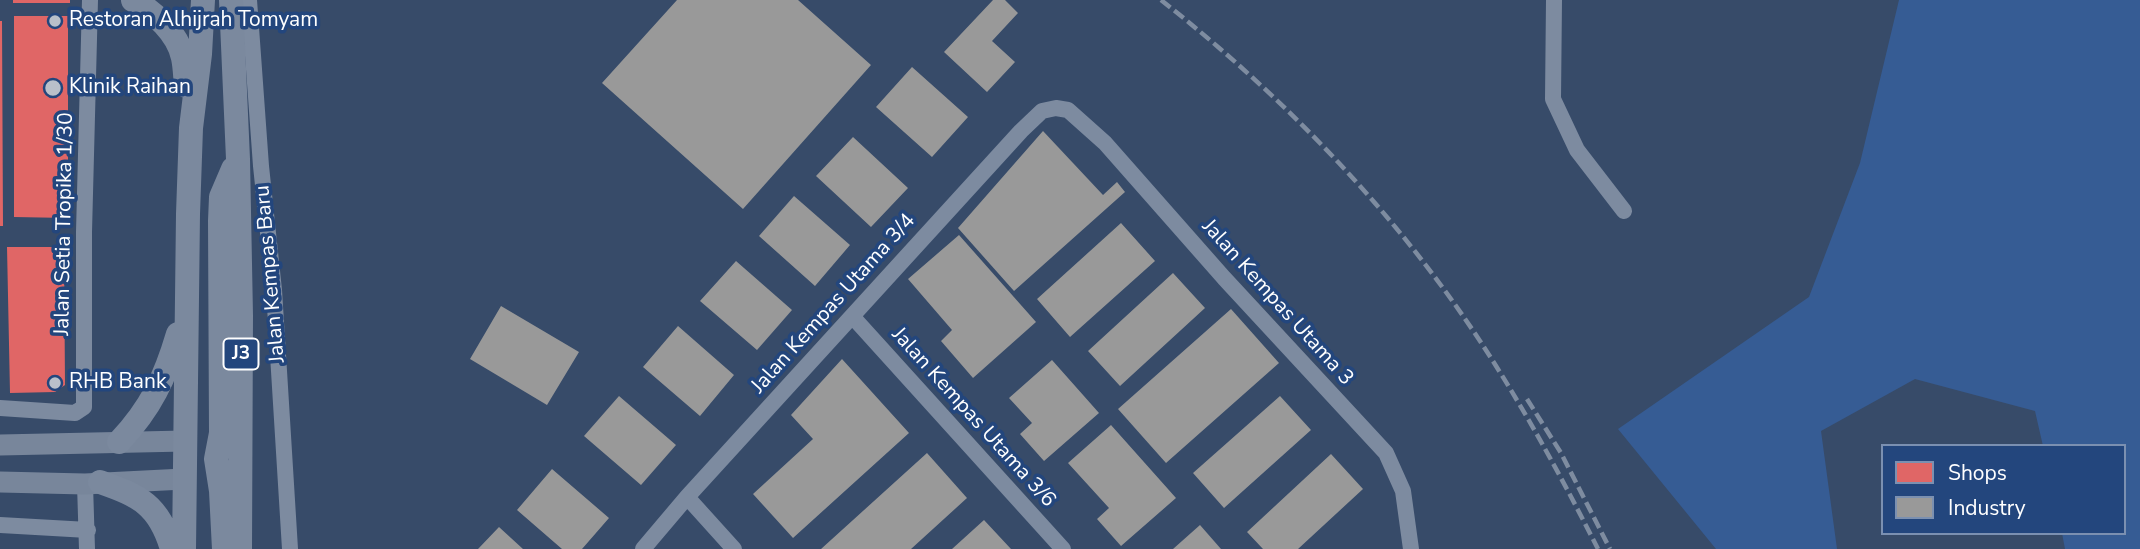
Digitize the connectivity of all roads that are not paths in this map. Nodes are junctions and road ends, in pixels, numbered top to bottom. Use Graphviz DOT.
graph roads {
  1 [pos="90,0"];
  2 [pos="133,0"];
  3 [pos="203,0"];
  4 [pos="231,0"];
  5 [pos="249,0"];
  6 [pos="1554,0"];
  7 [pos="1068,110"];
  8 [pos="191,128"];
  9 [pos="238,159"];
  10 [pos="1624,211"];
  11 [pos="186,307"];
  12 [pos="852,316"];
  13 [pos="0,408"];
  14 [pos="185,441"];
  15 [pos="119,442"];
  16 [pos="0,445"];
  17 [pos="216,459"];
  18 [pos="184,479"];
  19 [pos="0,482"];
  20 [pos="92,483"];
  21 [pos="687,497"];
  22 [pos="0,525"];
  23 [pos="88,530"];
  24 [pos="87,549"];
  25 [pos="172,549"];
  26 [pos="184,549"];
  27 [pos="224,549"];
  28 [pos="240,549"];
  29 [pos="290,549"];
  30 [pos="643,549"];
  31 [pos="734,549"];
  32 [pos="1063,549"];
  33 [pos="1411,549"];
  1 -- 13 [label="street, Jalan Setia Tropika 1/30"];
  2 -- 8 [label="main road"];
  3 -- 8 [label="main road"];
  4 -- 9 [label="main road, Jalan Kempas Baru / J3"];
  5 -- 29 [label="street, Jalan Kempas Baru"];
  6 -- 10 [label="street"];
  7 -- 12 [label="street, Jalan Kempas Utama 3/4"];
  7 -- 33 [label="street, Jalan Kempas Utama 3"];
  8 -- 11 [label="main road"];
  9 -- 17 [label="main road"];
  9 -- 28 [label="main road, Jalan Kempas Baru / J3"];
  11 -- 14 [label="main road"];
  11 -- 15 [label="main road"];
  12 -- 21 [label="street, Jalan Kempas Utama 3/4"];
  12 -- 32 [label="street, Jalan Kempas Utama 3/6"];
  14 -- 15 [label="main road"];
  14 -- 17 [label="main road"];
  14 -- 18 [label="main road"];
  15 -- 16 [label="main road"];
  17 -- 18 [label="main road"];
  17 -- 27 [label="main road"];
  18 -- 20 [label="main road"];
  18 -- 26 [label="main road"];
  19 -- 20 [label="main road"];
  20 -- 23 [label="street"];
  20 -- 25 [label="main road"];
  21 -- 30 [label="street, Jalan Kempas Utama 3/4"];
  21 -- 31 [label="street"];
  22 -- 23 [label="street"];
  23 -- 24 [label="street"];
}
